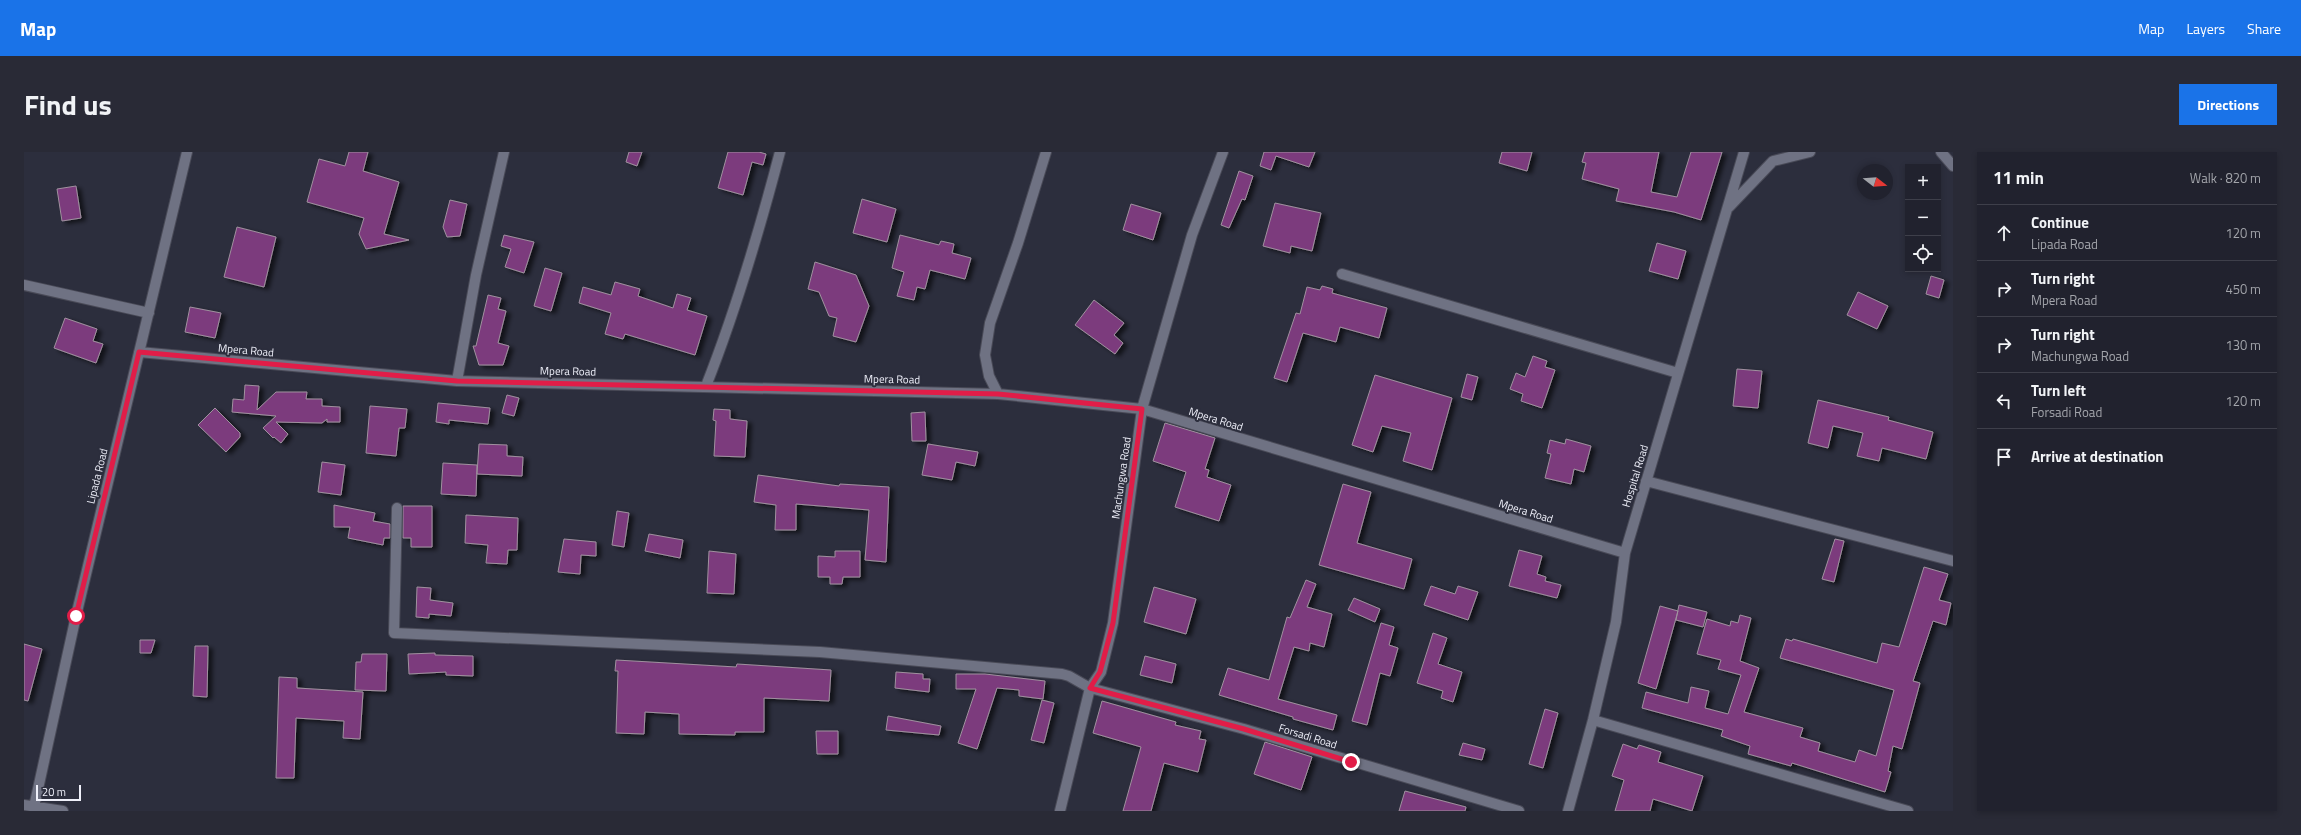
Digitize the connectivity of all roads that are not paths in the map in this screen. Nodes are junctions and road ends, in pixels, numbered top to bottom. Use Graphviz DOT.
graph roads {
  1 [pos="187,152"];
  2 [pos="504,152"];
  3 [pos="780,152"];
  4 [pos="1046,152"];
  5 [pos="1223,152"];
  6 [pos="1744,152"];
  7 [pos="1810,152"];
  8 [pos="1941,152"];
  9 [pos="1953,166"];
  10 [pos="1727,209"];
  11 [pos="1342,274"];
  12 [pos="24,285"];
  13 [pos="149,313"];
  14 [pos="139,352"];
  15 [pos="1678,373"];
  16 [pos="457,381"];
  17 [pos="706,386"];
  18 [pos="998,394"];
  19 [pos="1142,409"];
  20 [pos="1646,481"];
  21 [pos="397,508"];
  22 [pos="1625,553"];
  23 [pos="1953,561"];
  24 [pos="1090,688"];
  25 [pos="1592,720"];
  26 [pos="29,806"];
  27 [pos="62,811"];
  28 [pos="1060,811"];
  29 [pos="1519,811"];
  30 [pos="1568,811"];
  31 [pos="1908,811"];
  1 -- 13 [label="street, Lipada Road"];
  2 -- 16 [label="street"];
  3 -- 17 [label="street"];
  4 -- 18 [label="street"];
  5 -- 19 [label="street, Machungwa Road"];
  6 -- 10 [label="street, Hospital Road"];
  7 -- 10 [label="street"];
  8 -- 9 [label="street"];
  10 -- 15 [label="street, Hospital Road"];
  11 -- 15 [label="street"];
  12 -- 13 [label="street"];
  13 -- 14 [label="street, Lipada Road"];
  14 -- 16 [label="street, Mpera Road"];
  14 -- 26 [label="street, Lipada Road"];
  15 -- 20 [label="street, Hospital Road"];
  16 -- 17 [label="street, Mpera Road"];
  17 -- 18 [label="street, Mpera Road"];
  18 -- 19 [label="street, Mpera Road"];
  19 -- 22 [label="street, Mpera Road"];
  19 -- 24 [label="street, Machungwa Road"];
  20 -- 22 [label="street, Hospital Road"];
  20 -- 23 [label="street"];
  21 -- 24 [label="street, Forsadi Road"];
  22 -- 25 [label="street, Hospital Road"];
  24 -- 28 [label="street, Machungwa Road"];
  24 -- 29 [label="street, Forsadi Road"];
  25 -- 30 [label="street, Hospital Road"];
  25 -- 31 [label="street"];
  26 -- 27 [label="street"];
}
